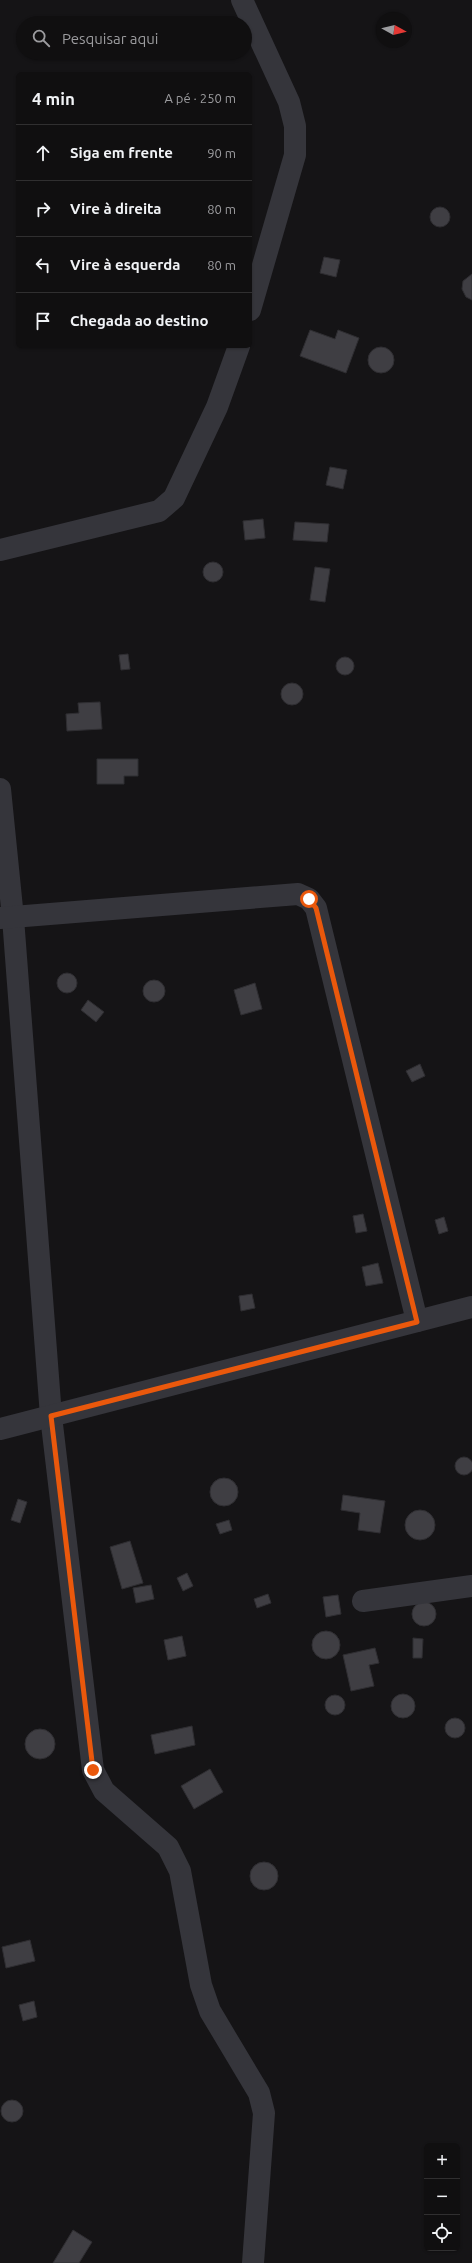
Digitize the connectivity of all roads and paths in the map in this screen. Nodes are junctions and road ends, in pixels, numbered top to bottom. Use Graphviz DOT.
graph roads {
  1 [pos="242,0"];
  2 [pos="249,16"];
  3 [pos="252,22"];
  4 [pos="252,303"];
  5 [pos="238,348"];
  6 [pos="0,550"];
  7 [pos="0,789"];
  8 [pos="6,918"];
  9 [pos="472,1307"];
  10 [pos="417,1322"];
  11 [pos="51,1416"];
  12 [pos="0,1429"];
  13 [pos="472,1586"];
  14 [pos="363,1601"];
  15 [pos="253,2263"];
  1 -- 2 [label="street"];
  3 -- 4 [label="street"];
  5 -- 6 [label="street"];
  7 -- 8 [label="street"];
  8 -- 10 [label="street"];
  8 -- 11 [label="street"];
  9 -- 10 [label="street"];
  10 -- 11 [label="street"];
  11 -- 12 [label="street"];
  11 -- 15 [label="street"];
  13 -- 14 [label="street"];
}
